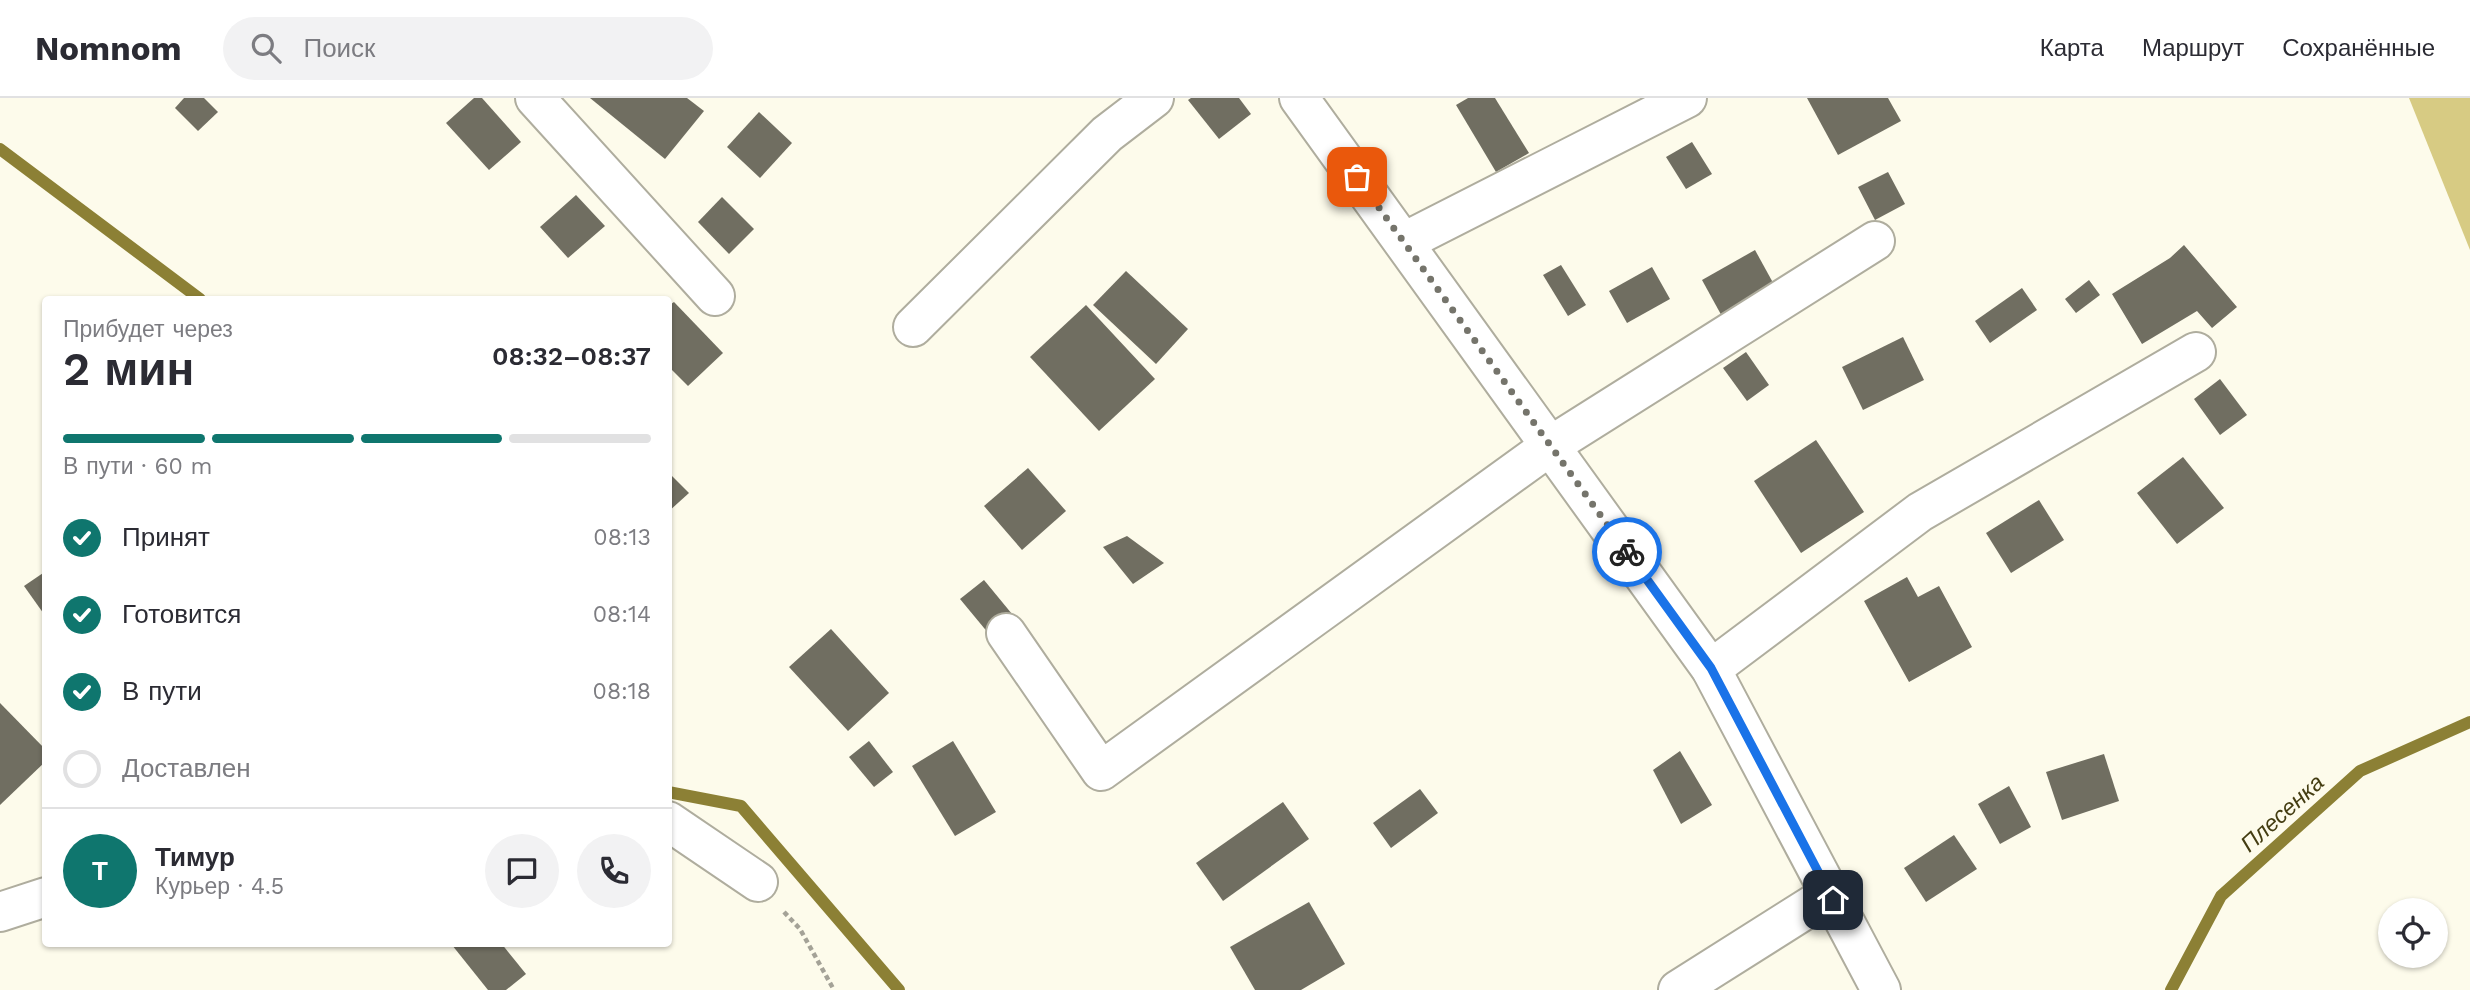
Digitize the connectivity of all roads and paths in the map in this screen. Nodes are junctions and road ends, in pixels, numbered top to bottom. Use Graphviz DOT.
graph roads {
  1 [pos="535,98"];
  2 [pos="1154,98"];
  3 [pos="1299,98"];
  4 [pos="1687,98"];
  5 [pos="1875,241"];
  6 [pos="1404,242"];
  7 [pos="715,296"];
  8 [pos="912,327"];
  9 [pos="2196,352"];
  10 [pos="1550,446"];
  11 [pos="1006,633"];
  12 [pos="1711,668"];
  13 [pos="672,824"];
  14 [pos="758,882"];
  15 [pos="1830,894"];
  16 [pos="42,898"];
  17 [pos="0,912"];
  18 [pos="834,990"];
  19 [pos="1678,990"];
  20 [pos="1881,990"];
  1 -- 7 [label="street"];
  2 -- 8 [label="street"];
  3 -- 6 [label="street"];
  4 -- 6 [label="street"];
  5 -- 10 [label="street"];
  6 -- 10 [label="street"];
  9 -- 12 [label="street"];
  10 -- 11 [label="street"];
  10 -- 12 [label="street"];
  12 -- 15 [label="street"];
  13 -- 14 [label="street"];
  14 -- 18 [label="path"];
  15 -- 19 [label="street"];
  15 -- 20 [label="street"];
  16 -- 17 [label="street"];
}
